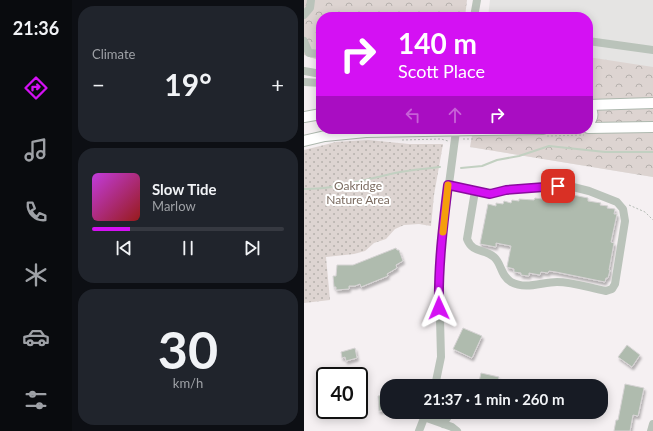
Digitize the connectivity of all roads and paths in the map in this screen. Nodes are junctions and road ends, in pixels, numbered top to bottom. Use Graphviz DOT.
graph roads {
  1 [pos="311,0"];
  2 [pos="477,0"];
  3 [pos="475,12"];
  4 [pos="304,15"];
  5 [pos="304,41"];
  6 [pos="593,42"];
  7 [pos="653,50"];
  8 [pos="316,54"];
  9 [pos="304,71"];
  10 [pos="316,73"];
  11 [pos="304,82"];
  12 [pos="316,83"];
  13 [pos="653,103"];
  14 [pos="593,105"];
  15 [pos="316,115"];
  16 [pos="304,117"];
  17 [pos="653,127"];
  18 [pos="593,128"];
  19 [pos="342,134"];
  20 [pos="437,134"];
  21 [pos="472,134"];
  22 [pos="458,135"];
  23 [pos="471,139"];
  24 [pos="404,140"];
  25 [pos="304,141"];
  26 [pos="447,141"];
  27 [pos="448,185"];
  28 [pos="475,191"];
  29 [pos="617,202"];
  30 [pos="653,220"];
  31 [pos="437,379"];
  32 [pos="423,419"];
  33 [pos="434,419"];
  34 [pos="446,419"];
  35 [pos="443,424"];
  36 [pos="653,424"];
  37 [pos="419,431"];
  38 [pos="457,431"];
  39 [pos="651,431"];
  1 -- 4 [label="street"];
  2 -- 3 [label="street"];
  5 -- 8 [label="street"];
  6 -- 7 [label="street"];
  9 -- 10 [label="street"];
  11 -- 12 [label="street"];
  13 -- 14 [label="main road"];
  15 -- 16 [label="main road"];
  17 -- 18 [label="main road"];
  19 -- 25 [label="main road"];
  20 -- 22 [label="main road"];
  21 -- 22 [label="main road"];
  22 -- 23 [label="path"];
  22 -- 27 [label="street"];
  24 -- 26 [label="path"];
  27 -- 28 [label="street"];
  27 -- 31 [label="street"];
  28 -- 29 [label="street"];
  28 -- 29 [label="street"];
  29 -- 30 [label="path"];
  32 -- 37 [label="street"];
  33 -- 35 [label="street"];
  34 -- 35 [label="street"];
  35 -- 38 [label="street"];
  36 -- 39 [label="street"];
}
